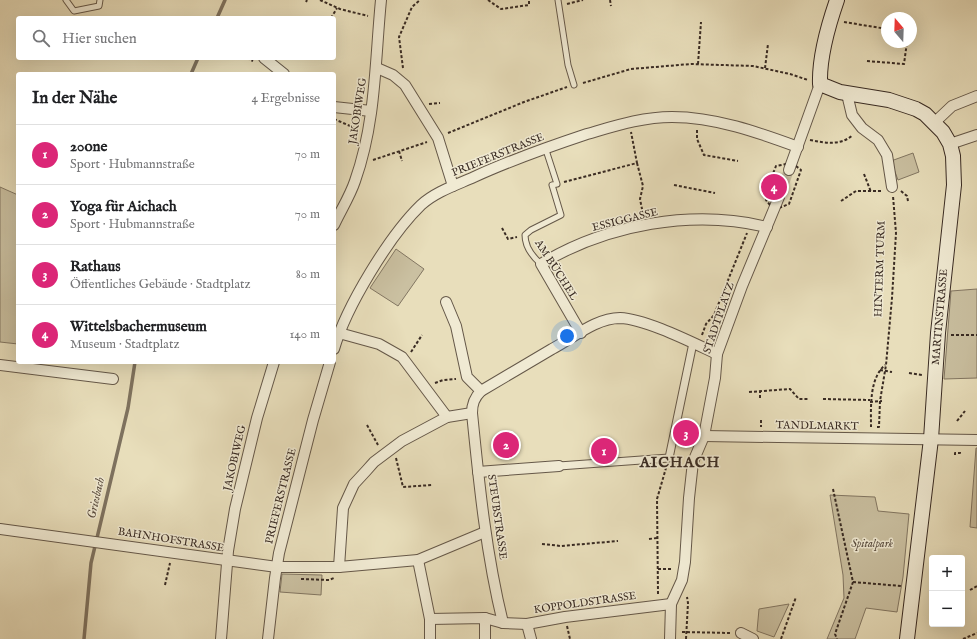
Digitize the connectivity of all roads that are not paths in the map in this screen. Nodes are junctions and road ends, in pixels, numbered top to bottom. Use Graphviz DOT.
graph roads {
  1 [pos="66,0"];
  2 [pos="100,0"];
  3 [pos="380,0"];
  4 [pos="558,0"];
  5 [pos="837,0"];
  6 [pos="266,60"];
  7 [pos="377,68"];
  8 [pos="282,72"];
  9 [pos="820,84"];
  10 [pos="574,85"];
  11 [pos="848,94"];
  12 [pos="977,96"];
  13 [pos="336,107"];
  14 [pos="371,111"];
  15 [pos="934,123"];
  16 [pos="977,135"];
  17 [pos="799,142"];
  18 [pos="950,144"];
  19 [pos="545,147"];
  20 [pos="790,167"];
  21 [pos="453,186"];
  22 [pos="892,189"];
  23 [pos="779,196"];
  24 [pos="336,221"];
  25 [pos="768,227"];
  26 [pos="541,264"];
  27 [pos="446,302"];
  28 [pos="339,333"];
  29 [pos="581,333"];
  30 [pos="336,343"];
  31 [pos="695,344"];
  32 [pos="717,354"];
  33 [pos="273,364"];
  34 [pos="329,364"];
  35 [pos="0,365"];
  36 [pos="113,379"];
  37 [pos="481,391"];
  38 [pos="472,413"];
  39 [pos="447,417"];
  40 [pos="704,436"];
  41 [pos="931,438"];
  42 [pos="977,440"];
  43 [pos="559,466"];
  44 [pos="478,472"];
  45 [pos="0,529"];
  46 [pos="486,532"];
  47 [pos="418,560"];
  48 [pos="227,561"];
  49 [pos="277,567"];
  50 [pos="339,567"];
  51 [pos="671,604"];
  52 [pos="485,618"];
  53 [pos="430,619"];
  54 [pos="503,623"];
  55 [pos="527,624"];
  56 [pos="741,633"];
  57 [pos="670,636"];
  58 [pos="221,639"];
  59 [pos="268,639"];
  60 [pos="430,639"];
  61 [pos="485,639"];
  62 [pos="531,639"];
  63 [pos="753,639"];
  64 [pos="907,639"];
  1 -- 2 [label="lane"];
  3 -- 7 [label="street, JAKOBIWEG"];
  4 -- 10 [label="lane"];
  5 -- 9 [label="main road"];
  6 -- 8 [label="street"];
  7 -- 14 [label="street, JAKOBIWEG"];
  7 -- 21 [label="street, JAKOBIWEG"];
  9 -- 11 [label="main road, MARTINSTRASSE"];
  9 -- 17 [label="street"];
  11 -- 15 [label="main road, MARTINSTRASSE"];
  11 -- 22 [label="street"];
  12 -- 15 [label="street"];
  13 -- 14 [label="street"];
  14 -- 24 [label="street, JAKOBIWEG"];
  15 -- 18 [label="main road, MARTINSTRASSE"];
  16 -- 18 [label="street"];
  17 -- 19 [label="street, PRIEFERSTRASSE"];
  17 -- 20 [label="street"];
  18 -- 41 [label="main road, MARTINSTRASSE"];
  19 -- 21 [label="street, PRIEFERSTRASSE"];
  19 -- 26 [label="lane, AM BÜCHEL"];
  21 -- 28 [label="street, PRIEFERSTRASSE"];
  23 -- 25 [label="street, STADTPLATZ"];
  25 -- 26 [label="street, ESSIGGASSE"];
  25 -- 32 [label="street, STADTPLATZ"];
  26 -- 29 [label="street, AM BÜCHEL"];
  27 -- 37 [label="street"];
  28 -- 30 [label="street, PRIEFERSTRASSE"];
  28 -- 39 [label="street"];
  29 -- 31 [label="street"];
  29 -- 37 [label="street"];
  31 -- 32 [label="street"];
  31 -- 43 [label="street, STADTPLATZ"];
  32 -- 40 [label="street, STADTPLATZ"];
  33 -- 48 [label="street, JAKOBIWEG"];
  34 -- 49 [label="street, PRIEFERSTRASSE"];
  35 -- 36 [label="street"];
  37 -- 38 [label="street"];
  38 -- 39 [label="street"];
  38 -- 44 [label="street, STEUBSTRASSE"];
  39 -- 50 [label="street"];
  40 -- 41 [label="street, TANDLMARKT"];
  40 -- 51 [label="street, STADTPLATZ"];
  41 -- 42 [label="street, TANDLMARKT"];
  41 -- 64 [label="main road, MARTINSTRASSE"];
  43 -- 44 [label="street"];
  44 -- 46 [label="street, STEUBSTRASSE"];
  45 -- 48 [label="street, BAHNHOFSTRASSE"];
  46 -- 47 [label="street, BAHNHOFSTRASSE"];
  46 -- 54 [label="street, STEUBSTRASSE"];
  47 -- 50 [label="street, BAHNHOFSTRASSE"];
  47 -- 53 [label="street"];
  48 -- 49 [label="street, BAHNHOFSTRASSE"];
  48 -- 58 [label="street, JAKOBIWEG"];
  49 -- 50 [label="street, BAHNHOFSTRASSE"];
  49 -- 59 [label="street, PRIEFERSTRASSE"];
  51 -- 55 [label="street, KOPPOLDSTRASSE"];
  51 -- 57 [label="street, STADTPLATZ"];
  52 -- 53 [label="street, KOPPOLDSTRASSE"];
  52 -- 54 [label="street, KOPPOLDSTRASSE"];
  52 -- 61 [label="street"];
  53 -- 60 [label="street"];
  54 -- 55 [label="street, KOPPOLDSTRASSE"];
  55 -- 62 [label="street"];
  56 -- 63 [label="street"];
}
